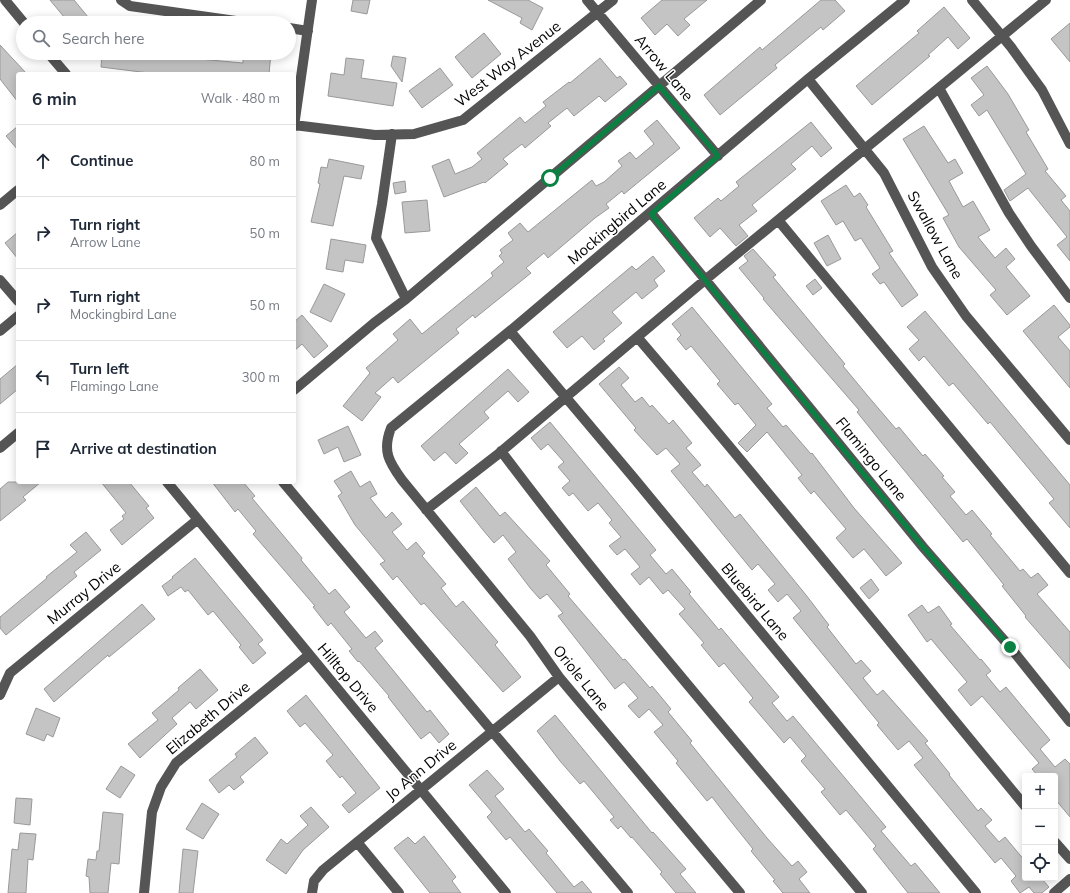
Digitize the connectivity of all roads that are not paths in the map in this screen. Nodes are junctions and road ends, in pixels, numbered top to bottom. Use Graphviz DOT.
graph roads {
  1 [pos="5,0"];
  2 [pos="121,0"];
  3 [pos="312,0"];
  4 [pos="587,0"];
  5 [pos="613,0"];
  6 [pos="761,0"];
  7 [pos="905,0"];
  8 [pos="972,0"];
  9 [pos="1046,0"];
  10 [pos="598,12"];
  11 [pos="18,16"];
  12 [pos="201,16"];
  13 [pos="296,29"];
  14 [pos="308,31"];
  15 [pos="1002,36"];
  16 [pos="54,60"];
  17 [pos="64,72"];
  18 [pos="808,79"];
  19 [pos="659,86"];
  20 [pos="939,88"];
  21 [pos="296,112"];
  22 [pos="296,125"];
  23 [pos="392,134"];
  24 [pos="1070,144"];
  25 [pos="864,149"];
  26 [pos="718,156"];
  27 [pos="16,192"];
  28 [pos="0,205"];
  29 [pos="651,214"];
  30 [pos="778,220"];
  31 [pos="0,280"];
  32 [pos="705,280"];
  33 [pos="1070,298"];
  34 [pos="16,299"];
  35 [pos="406,299"];
  36 [pos="16,318"];
  37 [pos="0,331"];
  38 [pos="510,331"];
  39 [pos="638,338"];
  40 [pos="296,388"];
  41 [pos="565,397"];
  42 [pos="16,435"];
  43 [pos="1070,440"];
  44 [pos="0,448"];
  45 [pos="501,451"];
  46 [pos="402,480"];
  47 [pos="169,484"];
  48 [pos="286,484"];
  49 [pos="426,510"];
  50 [pos="197,520"];
  51 [pos="1070,573"];
  52 [pos="309,655"];
  53 [pos="559,677"];
  54 [pos="0,695"];
  55 [pos="1070,722"];
  56 [pos="493,731"];
  57 [pos="421,790"];
  58 [pos="1022,802"];
  59 [pos="357,842"];
  60 [pos="1058,845"];
  61 [pos="1070,859"];
  62 [pos="1070,879"];
  63 [pos="144,893"];
  64 [pos="312,893"];
  65 [pos="399,893"];
  66 [pos="506,893"];
  67 [pos="628,893"];
  68 [pos="740,893"];
  69 [pos="862,893"];
  70 [pos="976,893"];
  71 [pos="1054,893"];
  1 -- 11 [label="street"];
  2 -- 12 [label="street"];
  3 -- 14 [label="street"];
  4 -- 10 [label="street, Arrow Lane"];
  5 -- 10 [label="street, West Way Avenue"];
  6 -- 19 [label="street"];
  7 -- 18 [label="street, Mockingbird Lane"];
  8 -- 15 [label="street"];
  9 -- 15 [label="street"];
  10 -- 19 [label="street, Arrow Lane"];
  10 -- 23 [label="street, West Way Avenue"];
  13 -- 14 [label="street"];
  14 -- 21 [label="street"];
  15 -- 20 [label="street"];
  15 -- 24 [label="street"];
  16 -- 17 [label="street"];
  18 -- 25 [label="street, Swallow Lane"];
  18 -- 26 [label="street, Mockingbird Lane"];
  19 -- 26 [label="street, Arrow Lane"];
  19 -- 35 [label="street"];
  20 -- 25 [label="street"];
  20 -- 33 [label="street"];
  22 -- 23 [label="street, West Way Avenue"];
  23 -- 35 [label="street"];
  25 -- 30 [label="street"];
  25 -- 43 [label="street, Swallow Lane"];
  26 -- 29 [label="street, Mockingbird Lane"];
  27 -- 28 [label="street"];
  29 -- 32 [label="street, Flamingo Lane"];
  29 -- 38 [label="street, Mockingbird Lane"];
  30 -- 32 [label="street"];
  30 -- 51 [label="street"];
  31 -- 34 [label="street"];
  32 -- 39 [label="street"];
  32 -- 55 [label="street, Flamingo Lane"];
  35 -- 40 [label="street"];
  36 -- 37 [label="street"];
  38 -- 41 [label="street, Bluebird Lane"];
  38 -- 46 [label="street, Mockingbird Lane"];
  39 -- 41 [label="street"];
  39 -- 58 [label="street"];
  41 -- 45 [label="street"];
  41 -- 70 [label="street, Bluebird Lane"];
  42 -- 44 [label="street"];
  45 -- 49 [label="street"];
  45 -- 69 [label="street"];
  46 -- 49 [label="street, Oriole Lane"];
  47 -- 50 [label="street, Hilltop Drive"];
  48 -- 56 [label="street"];
  49 -- 53 [label="street, Oriole Lane"];
  50 -- 52 [label="street, Hilltop Drive"];
  50 -- 54 [label="street, Murray Drive"];
  52 -- 57 [label="street, Hilltop Drive"];
  52 -- 63 [label="street, Elizabeth Drive"];
  53 -- 56 [label="street, Jo Ann Drive"];
  53 -- 68 [label="street, Oriole Lane"];
  56 -- 57 [label="street, Jo Ann Drive"];
  56 -- 67 [label="street"];
  57 -- 59 [label="street, Jo Ann Drive"];
  57 -- 66 [label="street, Hilltop Drive"];
  59 -- 64 [label="street, Jo Ann Drive"];
  59 -- 65 [label="street"];
  60 -- 61 [label="street"];
  62 -- 71 [label="street"];
}
